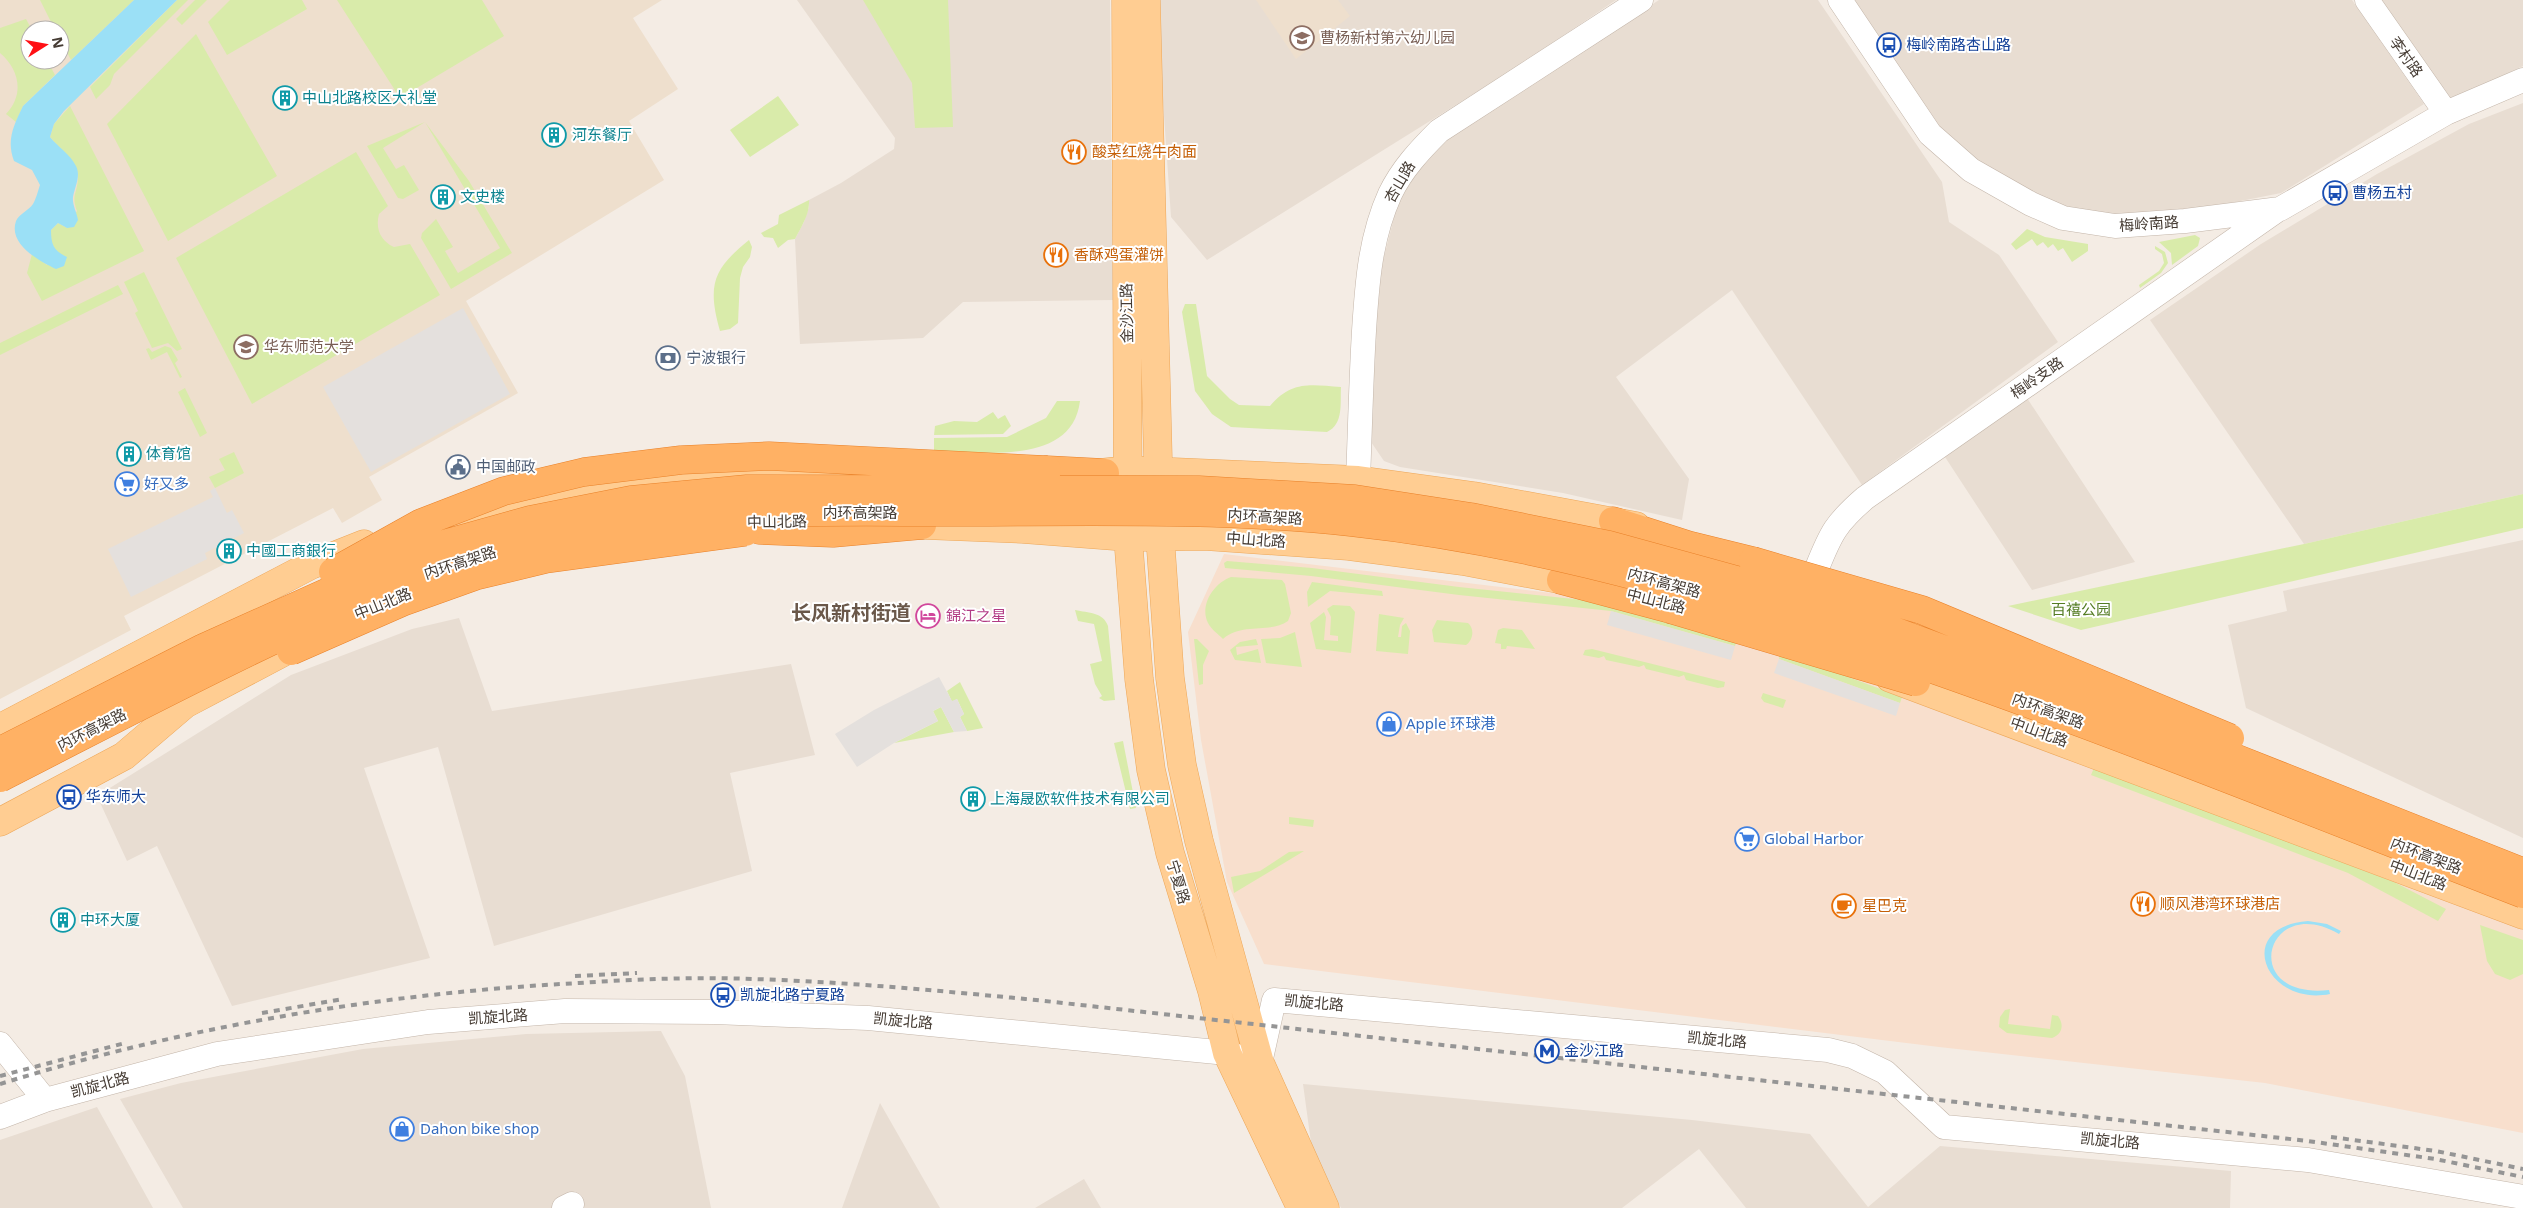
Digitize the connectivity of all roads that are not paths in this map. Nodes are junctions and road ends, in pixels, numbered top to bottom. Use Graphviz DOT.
graph roads {
  1 [pos="1126,0"];
  2 [pos="1146,0"];
  3 [pos="1641,0"];
  4 [pos="1840,0"];
  5 [pos="2367,0"];
  6 [pos="2523,80"];
  7 [pos="2446,113"];
  8 [pos="2280,208"];
  9 [pos="1117,472"];
  10 [pos="1159,473"];
  11 [pos="1358,480"];
  12 [pos="609,489"];
  13 [pos="1613,521"];
  14 [pos="922,525"];
  15 [pos="1128,536"];
  16 [pos="1160,536"];
  17 [pos="1817,568"];
  18 [pos="1561,580"];
  19 [pos="253,625"];
  20 [pos="185,704"];
  21 [pos="0,728"];
  22 [pos="2222,740"];
  23 [pos="0,746"];
  24 [pos="0,751"];
  25 [pos="0,780"];
  26 [pos="2230,781"];
  27 [pos="0,801"];
  28 [pos="2387,818"];
  29 [pos="0,822"];
  30 [pos="2523,859"];
  31 [pos="2523,872"];
  32 [pos="2523,894"];
  33 [pos="2523,915"];
  34 [pos="0,1044"];
  35 [pos="1228,1053"];
  36 [pos="1260,1063"];
  37 [pos="45,1100"];
  38 [pos="0,1104"];
  39 [pos="0,1117"];
  40 [pos="2523,1197"];
  41 [pos="1301,1208"];
  42 [pos="1325,1208"];
  1 -- 9 [label="main road, 金沙江路"];
  2 -- 10 [label="main road, 金沙江路"];
  3 -- 11 [label="street, 杏山路"];
  4 -- 8 [label="street, 梅岭南路"];
  5 -- 7 [label="street, 李村路"];
  6 -- 7 [label="street, 梅岭南路"];
  7 -- 8 [label="street, 梅岭南路"];
  8 -- 17 [label="street, 梅岭支路"];
  9 -- 10 [label="main road"];
  9 -- 12 [label="main road"];
  9 -- 15 [label="main road, 金沙江路"];
  9 -- 19 [label="highway, bridge"];
  10 -- 11 [label="main road"];
  10 -- 16 [label="main road, 金沙江路"];
  11 -- 13 [label="main road"];
  12 -- 21 [label="main road"];
  12 -- 23 [label="main road"];
  13 -- 17 [label="main road"];
  13 -- 22 [label="main road"];
  13 -- 28 [label="highway, bridge"];
  14 -- 15 [label="main road, 中山北路"];
  14 -- 20 [label="main road, 中山北路"];
  14 -- 25 [label="highway, bridge"];
  15 -- 16 [label="main road, 中山北路"];
  15 -- 35 [label="main road, 宁夏路"];
  16 -- 18 [label="main road, 中山北路"];
  16 -- 36 [label="main road, 宁夏路"];
  17 -- 22 [label="main road"];
  18 -- 26 [label="highway, bridge"];
  18 -- 33 [label="main road, 中山北路"];
  19 -- 24 [label="highway, 内环高架路, bridge"];
  19 -- 28 [label="highway, 内环高架路, bridge"];
  20 -- 27 [label="main road"];
  20 -- 29 [label="main road, 中山北路"];
  22 -- 30 [label="main road"];
  25 -- 26 [label="highway, 内环高架路, bridge"];
  26 -- 32 [label="highway, 内环高架路, bridge"];
  28 -- 31 [label="highway, 内环高架路, bridge"];
  34 -- 37 [label="street"];
  35 -- 36 [label="street, 凯旋北路"];
  35 -- 37 [label="street, 凯旋北路"];
  35 -- 41 [label="main road, 宁夏路"];
  36 -- 40 [label="street, 凯旋北路"];
  36 -- 42 [label="main road, 宁夏路"];
  37 -- 38 [label="street, 凯旋北路"];
  37 -- 39 [label="street, 凯旋北路"];
}
